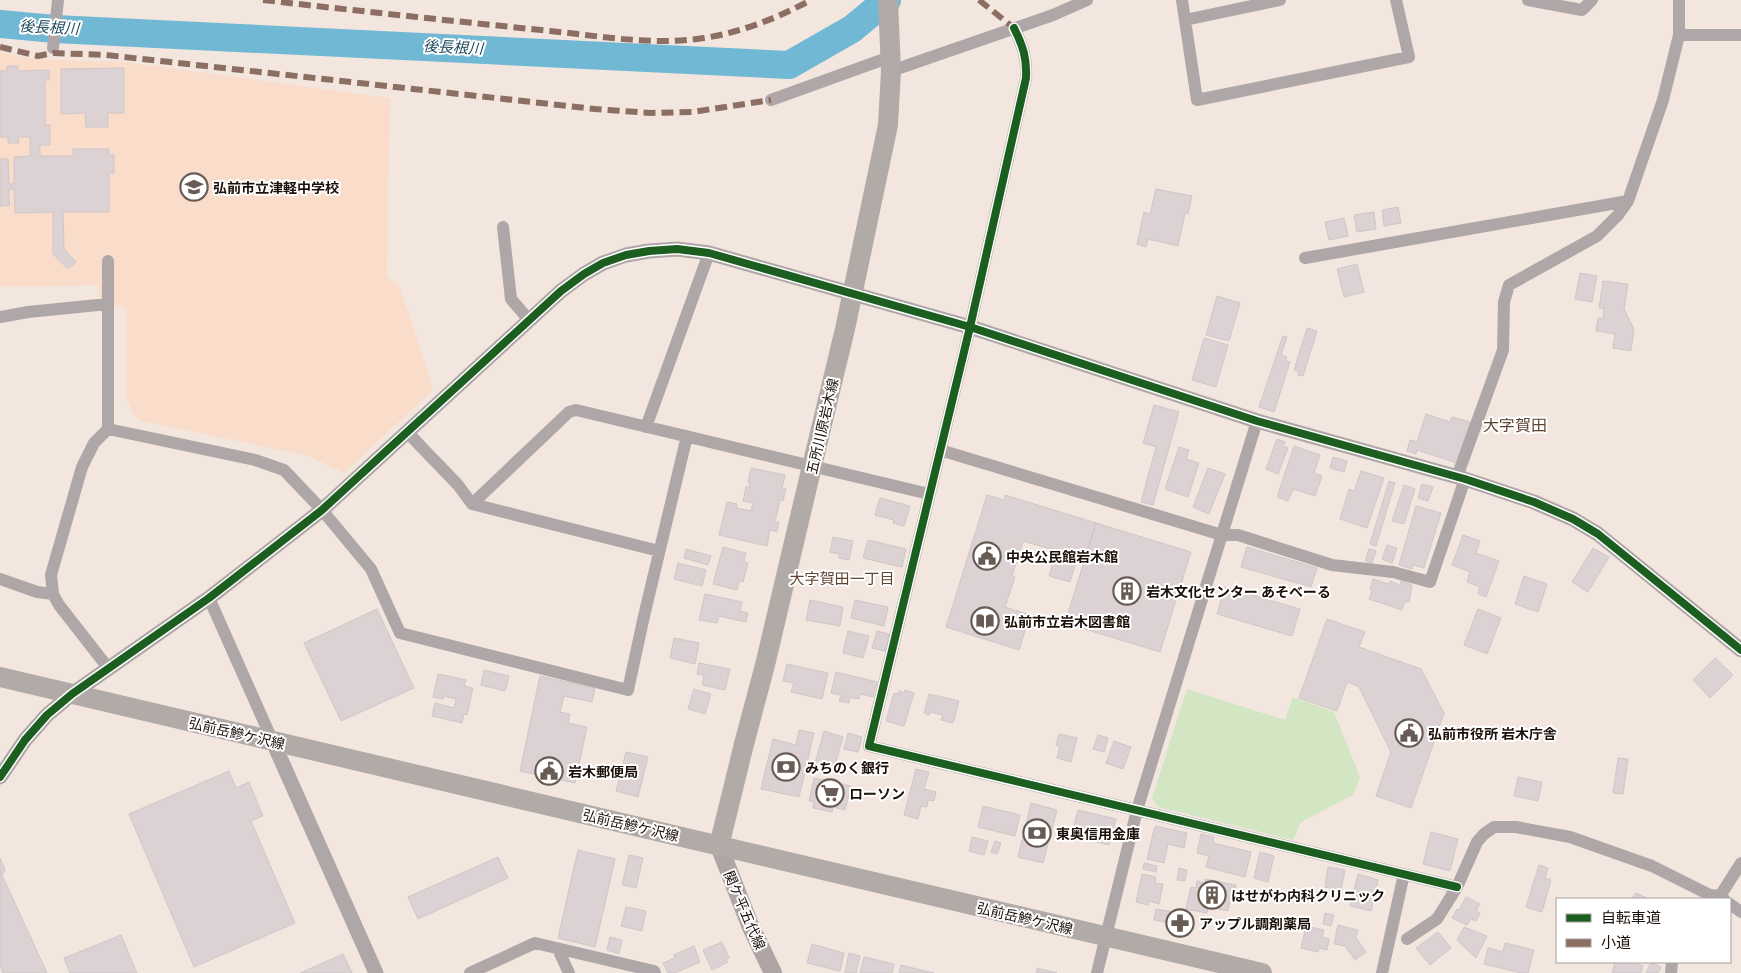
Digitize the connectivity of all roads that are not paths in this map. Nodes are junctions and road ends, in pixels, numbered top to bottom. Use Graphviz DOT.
graph roads {
  1 [pos="58,0"];
  2 [pos="888,0"];
  3 [pos="1087,0"];
  4 [pos="1182,0"];
  5 [pos="1280,0"];
  6 [pos="1396,0"];
  7 [pos="1528,0"];
  8 [pos="1592,0"];
  9 [pos="1679,0"];
  10 [pos="1185,20"];
  11 [pos="1014,28"];
  12 [pos="1679,35"];
  13 [pos="1741,35"];
  14 [pos="53,48"];
  15 [pos="890,56"];
  16 [pos="771,100"];
  17 [pos="1628,201"];
  18 [pos="503,227"];
  19 [pos="709,253"];
  20 [pos="1305,258"];
  21 [pos="108,261"];
  22 [pos="852,294"];
  23 [pos="108,304"];
  24 [pos="0,317"];
  25 [pos="528,320"];
  26 [pos="970,327"];
  27 [pos="1258,421"];
  28 [pos="646,427"];
  29 [pos="108,429"];
  30 [pos="407,432"];
  31 [pos="687,436"];
  32 [pos="940,450"];
  33 [pos="812,466"];
  34 [pos="1461,478"];
  35 [pos="929,494"];
  36 [pos="472,504"];
  37 [pos="322,510"];
  38 [pos="1222,536"];
  39 [pos="659,551"];
  40 [pos="0,579"];
  41 [pos="53,594"];
  42 [pos="209,598"];
  43 [pos="1741,650"];
  44 [pos="109,669"];
  45 [pos="0,677"];
  46 [pos="72,694"];
  47 [pos="273,742"];
  48 [pos="0,777"];
  49 [pos="1137,810"];
  50 [pos="719,846"];
  51 [pos="1741,863"];
  52 [pos="1404,874"];
  53 [pos="1458,887"];
  54 [pos="1716,898"];
  55 [pos="1719,898"];
  56 [pos="1105,936"];
  57 [pos="1407,939"];
  58 [pos="558,949"];
  59 [pos="376,973"];
  60 [pos="470,973"];
  61 [pos="569,973"];
  62 [pos="655,973"];
  63 [pos="773,973"];
  64 [pos="1097,973"];
  65 [pos="1262,973"];
  66 [pos="1382,973"];
  1 -- 14 [label="street"];
  2 -- 15 [label="main road, 五所川原岩木線"];
  3 -- 11 [label="street"];
  4 -- 10 [label="street"];
  5 -- 10 [label="street"];
  6 -- 10 [label="street"];
  7 -- 8 [label="street"];
  9 -- 12 [label="street"];
  11 -- 15 [label="street"];
  11 -- 26 [label="street"];
  12 -- 13 [label="street"];
  12 -- 17 [label="street"];
  15 -- 16 [label="street"];
  15 -- 22 [label="main road, 五所川原岩木線"];
  17 -- 20 [label="street"];
  17 -- 34 [label="street"];
  18 -- 25 [label="street"];
  19 -- 22 [label="street"];
  19 -- 25 [label="street"];
  19 -- 28 [label="street"];
  21 -- 23 [label="street"];
  22 -- 26 [label="street"];
  22 -- 33 [label="main road, 五所川原岩木線"];
  23 -- 24 [label="street"];
  23 -- 29 [label="street"];
  25 -- 30 [label="street"];
  26 -- 27 [label="street"];
  26 -- 32 [label="street"];
  27 -- 34 [label="street"];
  27 -- 38 [label="street"];
  28 -- 31 [label="street"];
  28 -- 36 [label="street"];
  29 -- 37 [label="street"];
  29 -- 41 [label="street"];
  30 -- 36 [label="street"];
  30 -- 37 [label="street"];
  31 -- 33 [label="street"];
  31 -- 39 [label="street"];
  32 -- 35 [label="street"];
  32 -- 38 [label="street"];
  33 -- 35 [label="street"];
  33 -- 50 [label="main road, 五所川原岩木線"];
  34 -- 38 [label="street"];
  34 -- 43 [label="street"];
  35 -- 49 [label="street"];
  36 -- 39 [label="street"];
  37 -- 39 [label="street"];
  37 -- 42 [label="street"];
  38 -- 49 [label="street"];
  40 -- 41 [label="street"];
  41 -- 44 [label="street"];
  42 -- 44 [label="street"];
  42 -- 47 [label="street"];
  44 -- 46 [label="street"];
  45 -- 46 [label="main road, 弘前岳鰺ケ沢線"];
  46 -- 47 [label="main road, 弘前岳鰺ケ沢線"];
  46 -- 48 [label="street"];
  47 -- 50 [label="main road, 弘前岳鰺ケ沢線"];
  47 -- 59 [label="street"];
  49 -- 52 [label="street"];
  49 -- 56 [label="street"];
  50 -- 56 [label="main road, 弘前岳鰺ケ沢線"];
  50 -- 63 [label="main road, 関ケ平五代線"];
  51 -- 55 [label="street"];
  52 -- 53 [label="street"];
  52 -- 66 [label="street"];
  53 -- 54 [label="street"];
  53 -- 57 [label="street"];
  56 -- 64 [label="street"];
  56 -- 65 [label="main road, 弘前岳鰺ケ沢線"];
  58 -- 60 [label="street"];
  58 -- 61 [label="street"];
  58 -- 62 [label="street"];
}
